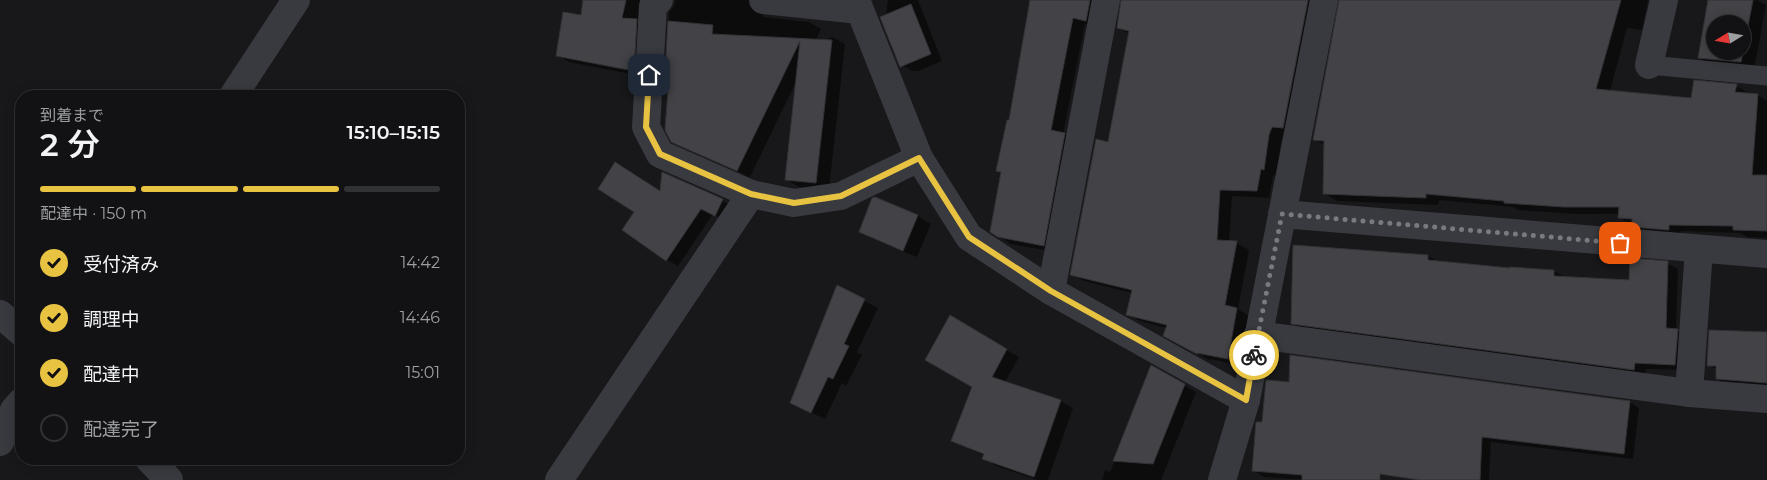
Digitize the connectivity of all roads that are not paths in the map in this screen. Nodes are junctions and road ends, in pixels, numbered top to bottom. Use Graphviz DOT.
graph roads {
  1 [pos="296,0"];
  2 [pos="659,0"];
  3 [pos="763,0"];
  4 [pos="1106,0"];
  5 [pos="1324,0"];
  6 [pos="1664,0"];
  7 [pos="858,5"];
  8 [pos="1649,65"];
  9 [pos="1767,76"];
  10 [pos="237,90"];
  11 [pos="919,158"];
  12 [pos="751,194"];
  13 [pos="1282,214"];
  14 [pos="1699,249"];
  15 [pos="1767,254"];
  16 [pos="1051,291"];
  17 [pos="0,314"];
  18 [pos="15,327"];
  19 [pos="1258,335"];
  20 [pos="1688,392"];
  21 [pos="1767,399"];
  22 [pos="1246,400"];
  23 [pos="15,409"];
  24 [pos="0,442"];
  25 [pos="154,465"];
  26 [pos="168,480"];
  27 [pos="559,480"];
  28 [pos="1222,480"];
  1 -- 10 [label="street"];
  2 -- 12 [label="street"];
  3 -- 7 [label="street"];
  4 -- 16 [label="street"];
  5 -- 13 [label="street"];
  6 -- 8 [label="street"];
  7 -- 11 [label="street"];
  8 -- 9 [label="lane"];
  11 -- 12 [label="street"];
  11 -- 16 [label="street"];
  12 -- 27 [label="street"];
  13 -- 14 [label="street"];
  13 -- 19 [label="street"];
  14 -- 15 [label="street"];
  14 -- 20 [label="street"];
  16 -- 22 [label="street"];
  17 -- 18 [label="street"];
  19 -- 20 [label="street"];
  19 -- 22 [label="street"];
  20 -- 21 [label="street"];
  22 -- 28 [label="street"];
  23 -- 24 [label="street"];
  25 -- 26 [label="street"];
}
